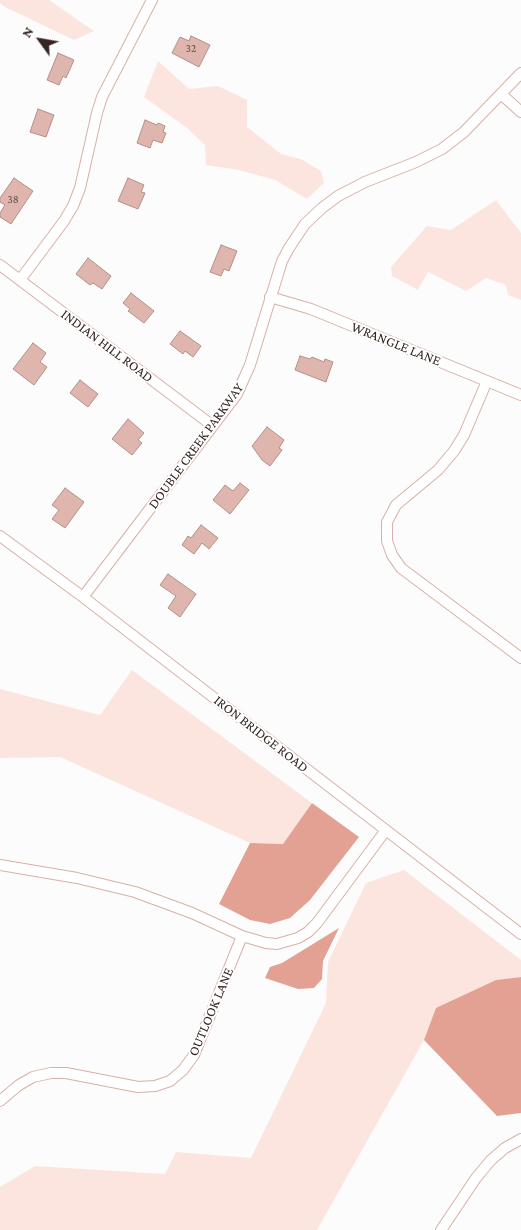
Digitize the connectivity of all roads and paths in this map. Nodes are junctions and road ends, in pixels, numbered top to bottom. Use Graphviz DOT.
graph roads {
  1 [pos="152,0"];
  2 [pos="521,73"];
  3 [pos="501,94"];
  4 [pos="521,112"];
  5 [pos="0,265"];
  6 [pos="20,280"];
  7 [pos="270,297"];
  8 [pos="487,381"];
  9 [pos="521,395"];
  10 [pos="213,426"];
  11 [pos="0,536"];
  12 [pos="83,597"];
  13 [pos="521,658"];
  14 [pos="386,830"];
  15 [pos="0,865"];
  16 [pos="521,934"];
  17 [pos="242,936"];
  18 [pos="0,1101"];
  19 [pos="521,1139"];
  20 [pos="441,1230"];
  1 -- 6 [label="street"];
  2 -- 3 [label="street, DOUBLE CREEK PARKWAY"];
  3 -- 4 [label="street"];
  3 -- 7 [label="street, DOUBLE CREEK PARKWAY"];
  5 -- 6 [label="street, INDIAN HILL ROAD"];
  6 -- 10 [label="street, INDIAN HILL ROAD"];
  7 -- 8 [label="street, WRANGLE LANE"];
  7 -- 10 [label="street, DOUBLE CREEK PARKWAY"];
  8 -- 9 [label="street, WRANGLE LANE"];
  8 -- 13 [label="street"];
  10 -- 12 [label="street, DOUBLE CREEK PARKWAY"];
  11 -- 12 [label="street, IRON BRIDGE ROAD"];
  12 -- 14 [label="street, IRON BRIDGE ROAD"];
  14 -- 16 [label="street, IRON BRIDGE ROAD"];
  14 -- 17 [label="street"];
  15 -- 17 [label="street"];
  17 -- 18 [label="street, OUTLOOK LANE"];
  19 -- 20 [label="street"];
}
